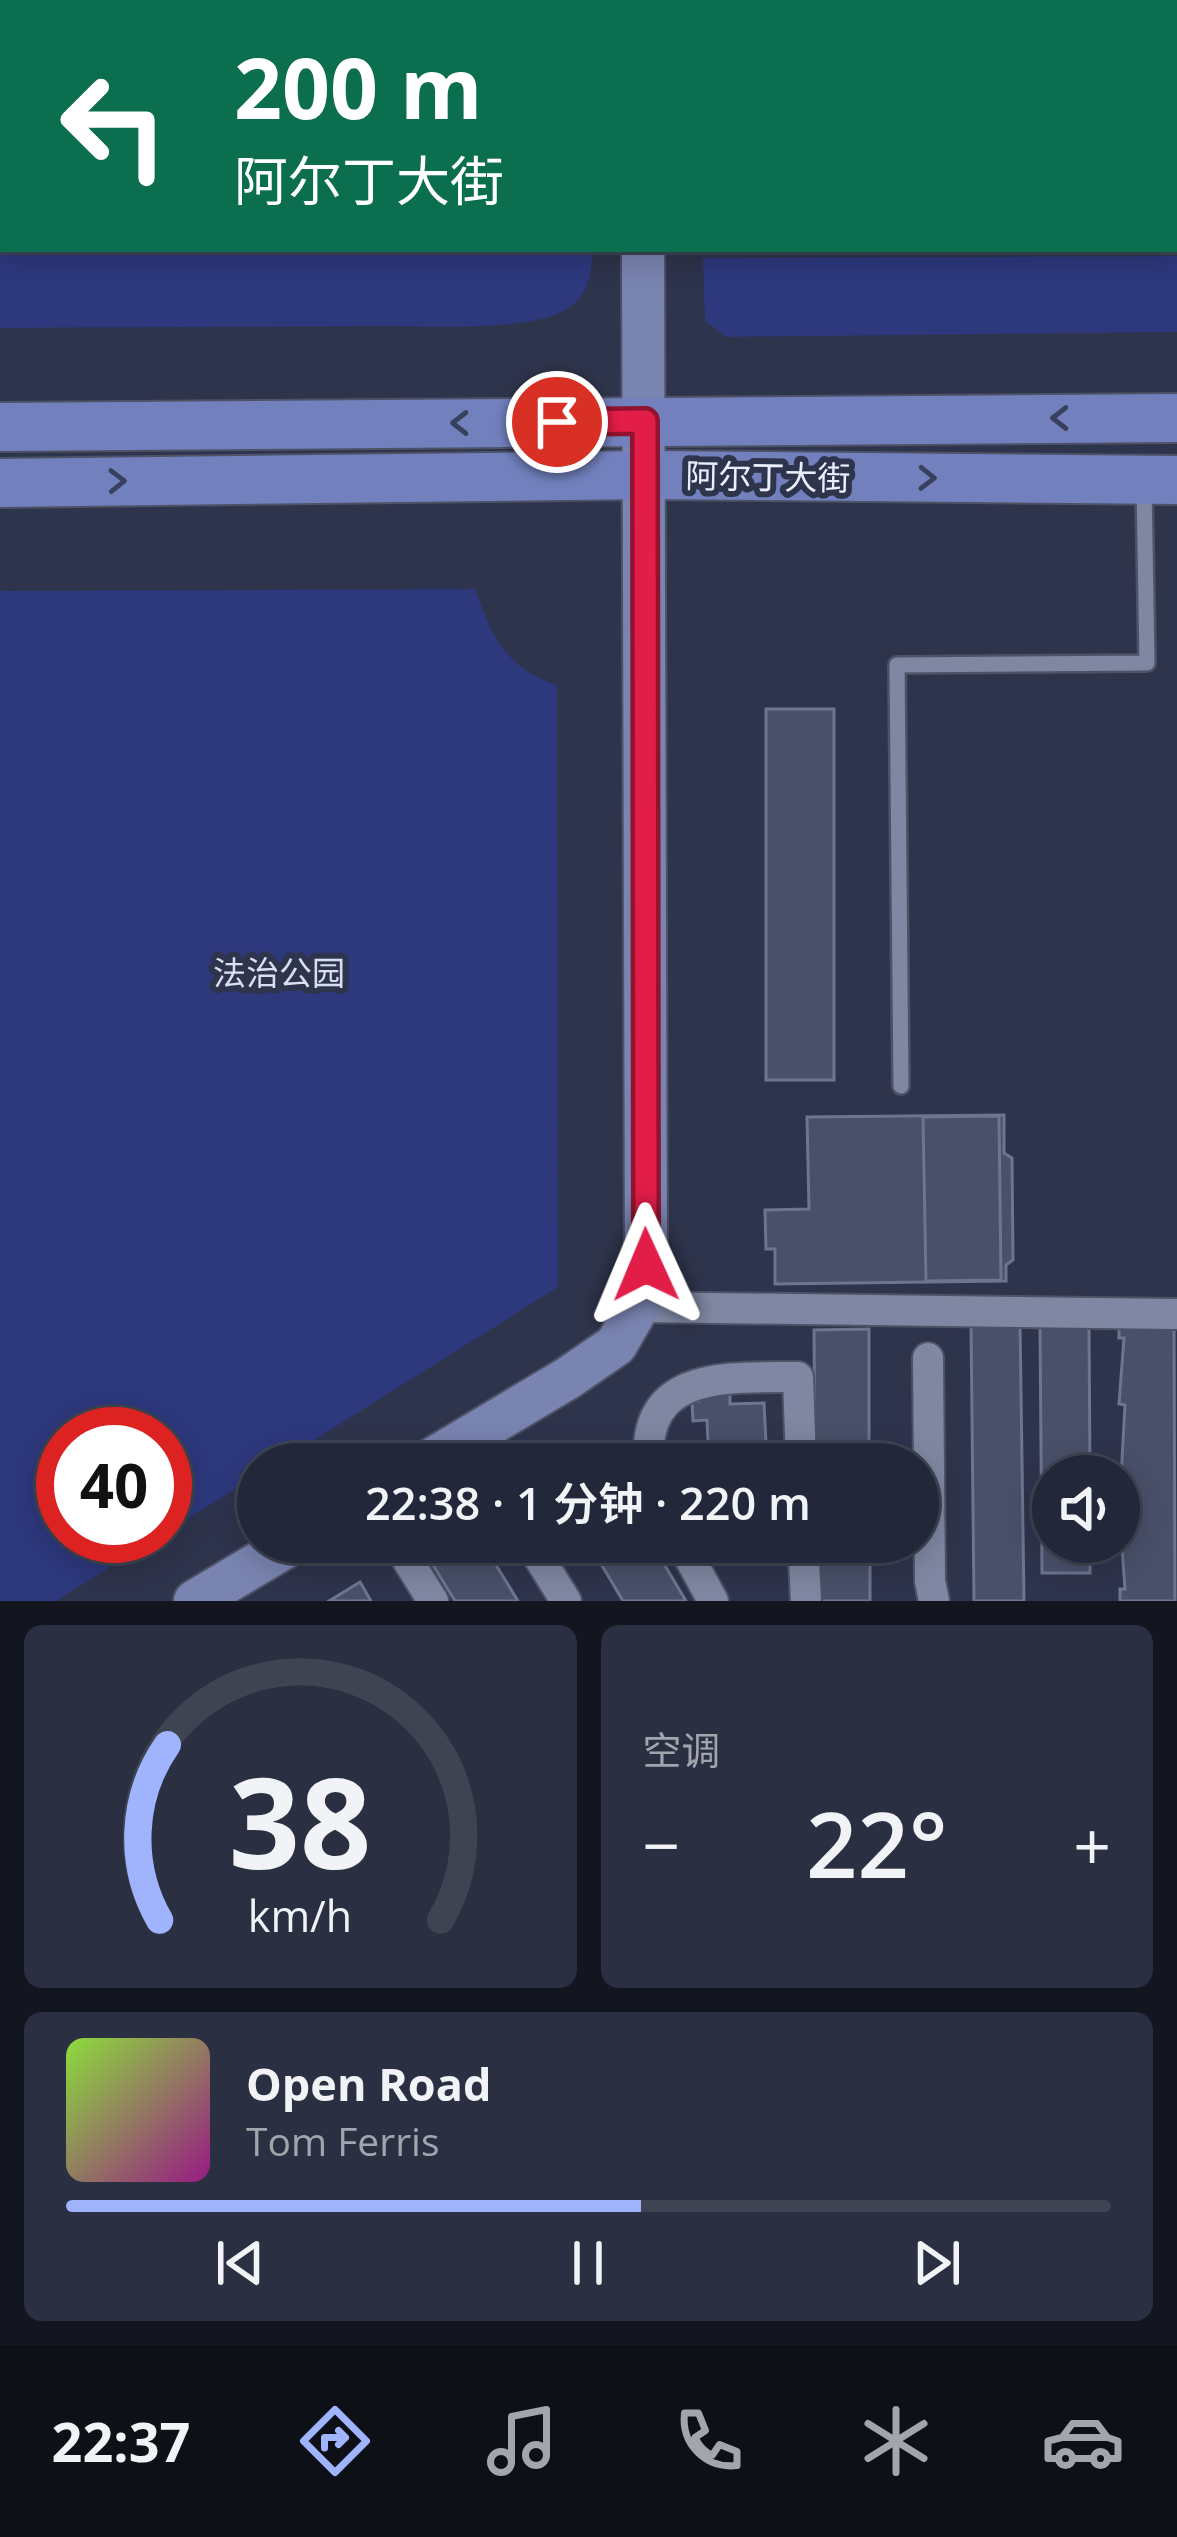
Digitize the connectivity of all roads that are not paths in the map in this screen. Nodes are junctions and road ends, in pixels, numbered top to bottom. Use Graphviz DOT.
graph roads {
  1 [pos="644,252"];
  2 [pos="1177,418"];
  3 [pos="645,421"];
  4 [pos="0,427"];
  5 [pos="645,476"];
  6 [pos="1160,480"];
  7 [pos="0,483"];
  8 [pos="901,1085"];
  9 [pos="638,1307"];
  10 [pos="1177,1314"];
  11 [pos="928,1358"];
  12 [pos="458,1443"];
  13 [pos="647,1443"];
  14 [pos="800,1443"];
  15 [pos="259,1563"];
  16 [pos="409,1563"];
  17 [pos="542,1563"];
  18 [pos="692,1563"];
  19 [pos="804,1563"];
  20 [pos="195,1601"];
  21 [pos="433,1601"];
  22 [pos="566,1601"];
  23 [pos="713,1601"];
  24 [pos="806,1601"];
  25 [pos="934,1601"];
  1 -- 3 [label="street"];
  2 -- 3 [label="main road, 阿尔丁大街, one-way"];
  3 -- 4 [label="main road, 阿尔丁大街, one-way"];
  3 -- 5 [label="street"];
  5 -- 6 [label="main road, 阿尔丁大街, one-way"];
  7 -- 5 [label="main road, 阿尔丁大街, one-way"];
  5 -- 9 [label="street"];
  6 -- 8 [label="lane"];
  9 -- 10 [label="street"];
  9 -- 12 [label="street"];
  11 -- 25 [label="street"];
  13 -- 14 [label="street"];
  15 -- 20 [label="street"];
  16 -- 21 [label="street"];
  17 -- 22 [label="street"];
  18 -- 23 [label="street"];
  19 -- 24 [label="street"];
}
